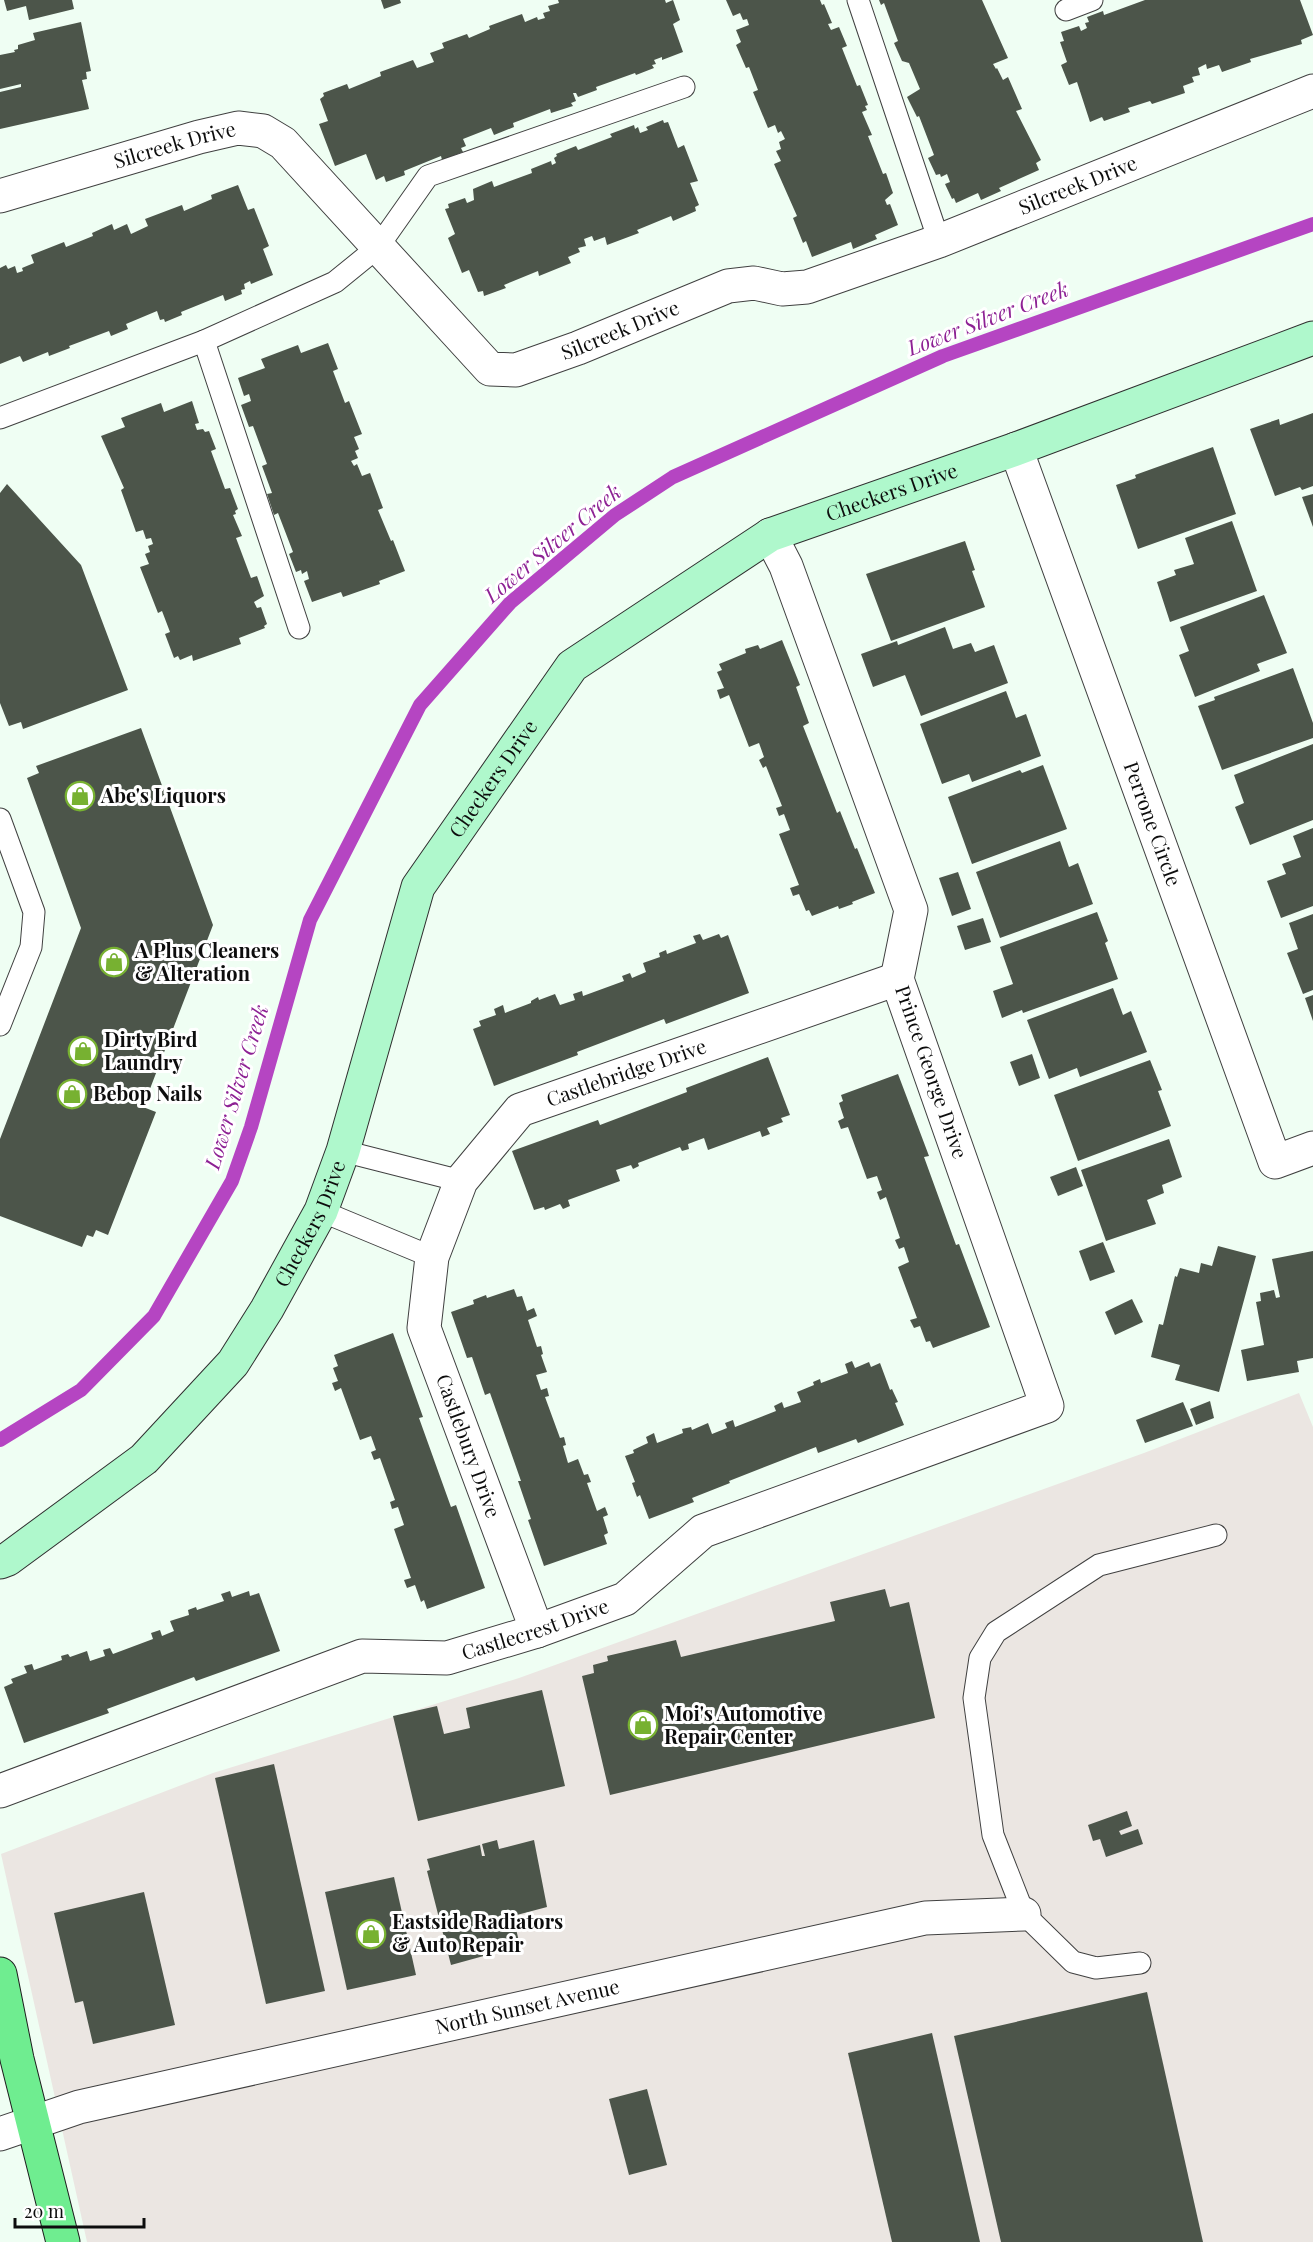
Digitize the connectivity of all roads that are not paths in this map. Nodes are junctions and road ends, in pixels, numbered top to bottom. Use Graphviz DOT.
graph roads {
  1 [pos="858,0"];
  2 [pos="1092,0"];
  3 [pos="1066,10"];
  4 [pos="684,87"];
  5 [pos="1313,91"];
  6 [pos="0,196"];
  7 [pos="939,241"];
  8 [pos="378,247"];
  9 [pos="1313,338"];
  10 [pos="204,341"];
  11 [pos="0,418"];
  12 [pos="1016,449"];
  13 [pos="770,535"];
  14 [pos="299,628"];
  15 [pos="0,819"];
  16 [pos="897,979"];
  17 [pos="0,1025"];
  18 [pos="1313,1148"];
  19 [pos="343,1151"];
  20 [pos="460,1181"];
  21 [pos="321,1211"];
  22 [pos="432,1257"];
  23 [pos="1047,1406"];
  24 [pos="1216,1534"];
  25 [pos="0,1562"];
  26 [pos="537,1631"];
  27 [pos="0,1791"];
  28 [pos="1024,1914"];
  29 [pos="1140,1963"];
  30 [pos="0,1974"];
  31 [pos="33,2122"];
  32 [pos="0,2134"];
  33 [pos="63,2242"];
  1 -- 7 [label="lane"];
  2 -- 3 [label="lane"];
  4 -- 8 [label="lane"];
  5 -- 7 [label="street, Silcreek Drive"];
  6 -- 8 [label="street, Silcreek Drive"];
  7 -- 8 [label="street, Silcreek Drive"];
  8 -- 10 [label="lane"];
  9 -- 12 [label="street, Checkers Drive"];
  10 -- 11 [label="lane"];
  10 -- 14 [label="lane"];
  12 -- 13 [label="street, Checkers Drive"];
  12 -- 18 [label="street, Perrone Circle"];
  13 -- 16 [label="street, Prince George Drive"];
  13 -- 19 [label="street, Checkers Drive"];
  15 -- 17 [label="lane"];
  16 -- 20 [label="street, Castlebridge Drive"];
  16 -- 23 [label="street, Prince George Drive"];
  19 -- 20 [label="lane"];
  19 -- 21 [label="street, Checkers Drive"];
  20 -- 22 [label="street, Castlebridge Drive"];
  21 -- 22 [label="lane"];
  21 -- 25 [label="street, Checkers Drive"];
  22 -- 26 [label="street, Castlebury Drive"];
  23 -- 26 [label="street, Castlecrest Drive"];
  24 -- 28 [label="lane"];
  26 -- 27 [label="street, Castlecrest Drive"];
  28 -- 29 [label="lane"];
  28 -- 31 [label="street, North Sunset Avenue"];
  30 -- 31 [label="main road"];
  31 -- 32 [label="street, North Sunset Avenue"];
  31 -- 33 [label="main road"];
}
